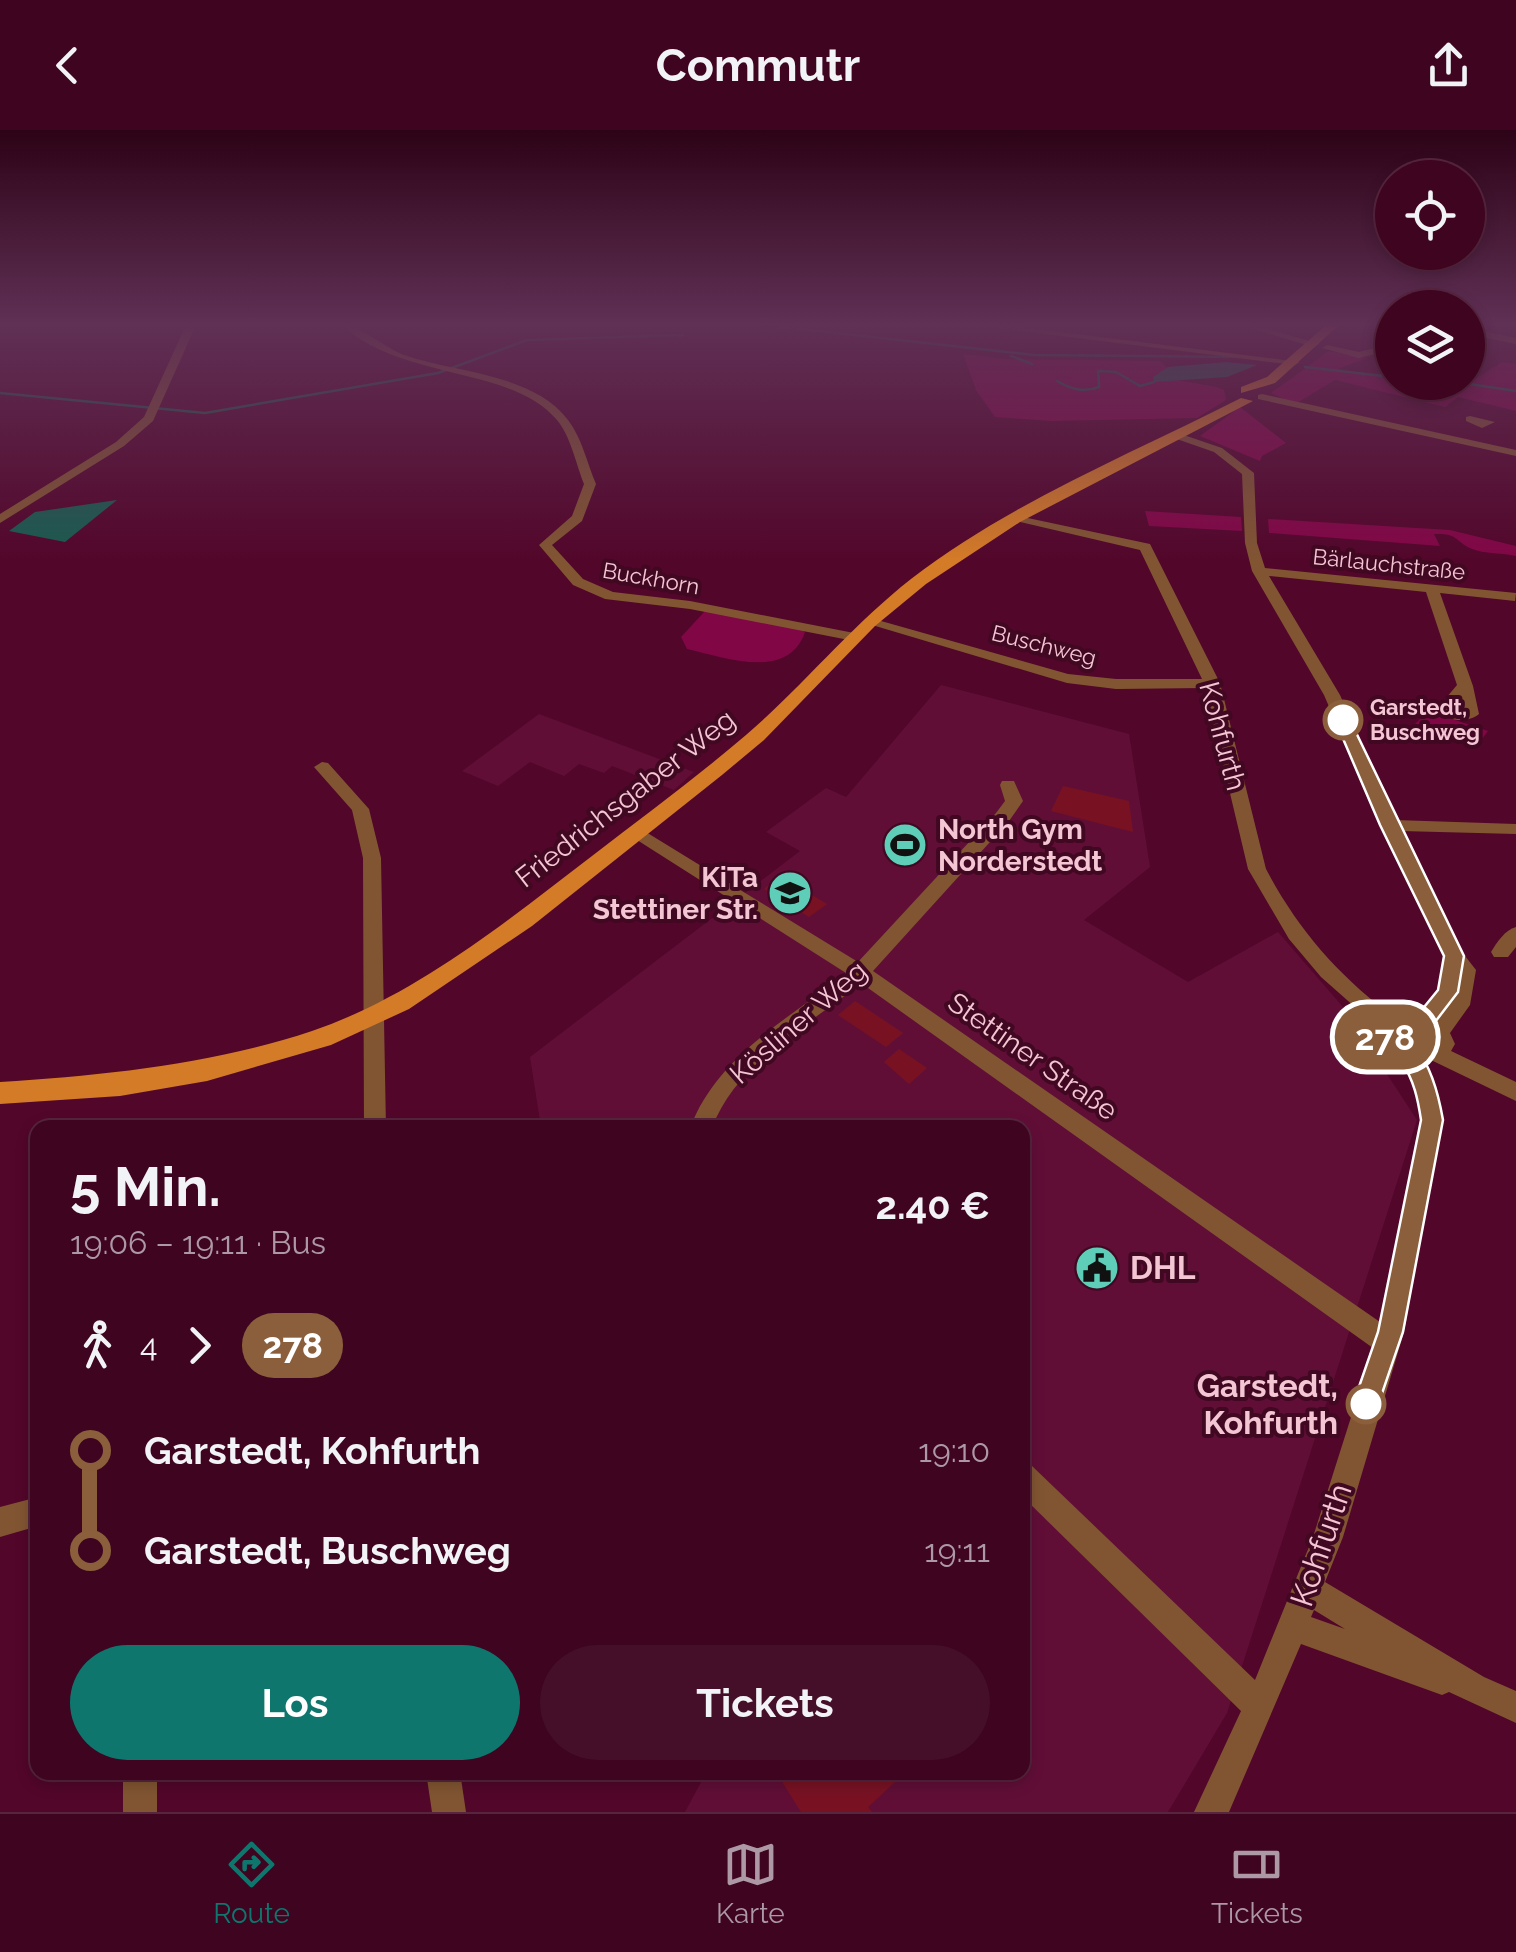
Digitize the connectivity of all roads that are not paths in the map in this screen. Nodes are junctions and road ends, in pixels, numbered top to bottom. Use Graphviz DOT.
graph roads {
  1 [pos="157,403"];
  2 [pos="539,403"];
  3 [pos="1235,403"];
  4 [pos="1286,403"];
  5 [pos="1484,425"];
  6 [pos="1171,437"];
  7 [pos="1468,443"];
  8 [pos="1516,453"];
  9 [pos="0,519"];
  10 [pos="1014,519"];
  11 [pos="1259,571"];
  12 [pos="1432,588"];
  13 [pos="1515,596"];
  14 [pos="862,629"];
  15 [pos="1212,683"];
  16 [pos="1465,686"];
  17 [pos="322,767"];
  18 [pos="1008,785"];
  19 [pos="1388,825"];
  20 [pos="1516,829"];
  21 [pos="635,833"];
  22 [pos="1516,934"];
  23 [pos="1501,952"];
  24 [pos="860,972"];
  25 [pos="375,1016"];
  26 [pos="1386,1020"];
  27 [pos="1428,1044"];
  28 [pos="1516,1092"];
  29 [pos="0,1093"];
  30 [pos="375,1120"];
  31 [pos="703,1120"];
  32 [pos="1388,1344"];
  33 [pos="1030,1484"];
  34 [pos="30,1513"];
  35 [pos="0,1522"];
  36 [pos="1308,1589"];
  37 [pos="1294,1626"];
  38 [pos="1473,1688"];
  39 [pos="1260,1707"];
  40 [pos="1516,1707"];
  41 [pos="140,1780"];
  42 [pos="444,1780"];
  43 [pos="140,1812"];
  44 [pos="449,1812"];
  45 [pos="1211,1812"];
  1 -- 9 [label="street"];
  2 -- 14 [label="street, Buckhorn"];
  3 -- 6 [label="main road, Friedrichsgaber Weg"];
  4 -- 7 [label="street"];
  5 -- 7 [label="street"];
  6 -- 10 [label="main road, Friedrichsgaber Weg"];
  6 -- 11 [label="street"];
  7 -- 8 [label="street"];
  10 -- 14 [label="main road, Friedrichsgaber Weg"];
  10 -- 15 [label="street, Kohfurth"];
  11 -- 12 [label="street, Bärlauchstraße"];
  11 -- 19 [label="street"];
  12 -- 13 [label="street, Bärlauchstraße"];
  12 -- 16 [label="street"];
  14 -- 15 [label="street, Buschweg"];
  14 -- 21 [label="main road, Friedrichsgaber Weg"];
  15 -- 26 [label="street, Kohfurth"];
  17 -- 25 [label="street"];
  18 -- 24 [label="street, Kösliner Weg"];
  19 -- 20 [label="street"];
  19 -- 27 [label="street"];
  21 -- 24 [label="street, Stettiner Straße"];
  21 -- 25 [label="main road, Friedrichsgaber Weg"];
  22 -- 23 [label="street"];
  24 -- 31 [label="street, Kösliner Weg"];
  24 -- 32 [label="street, Stettiner Straße"];
  25 -- 29 [label="main road, Friedrichsgaber Weg"];
  25 -- 30 [label="street"];
  26 -- 27 [label="street"];
  26 -- 27 [label="street, Kohfurth"];
  27 -- 28 [label="street"];
  27 -- 32 [label="street, Kohfurth"];
  32 -- 36 [label="street, Kohfurth"];
  33 -- 39 [label="street"];
  34 -- 35 [label="street"];
  36 -- 37 [label="street, Kohfurth"];
  36 -- 38 [label="street"];
  37 -- 38 [label="street"];
  37 -- 39 [label="street, Kohfurth"];
  38 -- 40 [label="street"];
  39 -- 45 [label="street, Kohfurth"];
  41 -- 43 [label="street"];
  42 -- 44 [label="street"];
}
